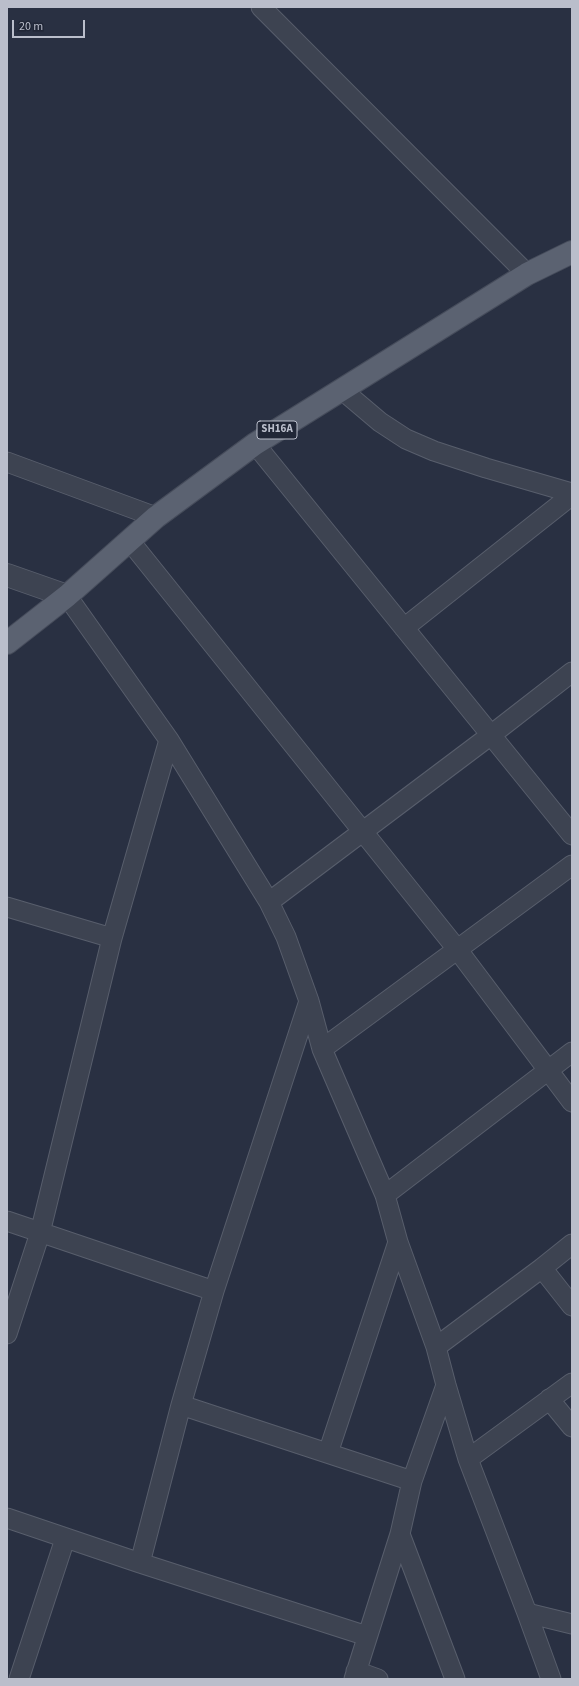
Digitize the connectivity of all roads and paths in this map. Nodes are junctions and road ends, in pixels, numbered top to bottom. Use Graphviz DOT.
graph roads {
  1 [pos="261,7"];
  2 [pos="572,252"];
  3 [pos="527,274"];
  4 [pos="341,389"];
  5 [pos="255,444"];
  6 [pos="7,462"];
  7 [pos="572,494"];
  8 [pos="156,517"];
  9 [pos="129,540"];
  10 [pos="7,575"];
  11 [pos="66,596"];
  12 [pos="404,628"];
  13 [pos="7,643"];
  14 [pos="572,672"];
  15 [pos="492,735"];
  16 [pos="169,740"];
  17 [pos="363,831"];
  18 [pos="572,835"];
  19 [pos="572,864"];
  20 [pos="269,902"];
  21 [pos="7,907"];
  22 [pos="112,938"];
  23 [pos="457,949"];
  24 [pos="309,1001"];
  25 [pos="322,1049"];
  26 [pos="572,1052"];
  27 [pos="548,1070"];
  28 [pos="572,1102"];
  29 [pos="386,1195"];
  30 [pos="7,1221"];
  31 [pos="40,1233"];
  32 [pos="398,1242"];
  33 [pos="572,1244"];
  34 [pos="542,1268"];
  35 [pos="214,1291"];
  36 [pos="572,1306"];
  37 [pos="7,1334"];
  38 [pos="436,1347"];
  39 [pos="572,1383"];
  40 [pos="446,1385"];
  41 [pos="549,1399"];
  42 [pos="181,1405"];
  43 [pos="572,1426"];
  44 [pos="328,1453"];
  45 [pos="468,1459"];
  46 [pos="412,1481"];
  47 [pos="7,1518"];
  48 [pos="400,1534"];
  49 [pos="65,1539"];
  50 [pos="140,1563"];
  51 [pos="528,1613"];
  52 [pos="571,1618"];
  53 [pos="367,1636"];
  54 [pos="355,1675"];
  55 [pos="19,1679"];
  56 [pos="378,1679"];
  57 [pos="455,1679"];
  58 [pos="551,1679"];
  1 -- 3 [label="street"];
  2 -- 3 [label="main road, SH16A"];
  3 -- 4 [label="main road, SH16A"];
  4 -- 5 [label="main road, SH16A"];
  4 -- 7 [label="street"];
  5 -- 8 [label="main road, SH16A"];
  5 -- 12 [label="street"];
  6 -- 8 [label="street"];
  7 -- 12 [label="street"];
  8 -- 9 [label="main road, SH16A"];
  9 -- 11 [label="main road, SH16A"];
  9 -- 17 [label="street"];
  10 -- 11 [label="street"];
  11 -- 13 [label="main road, SH16A"];
  11 -- 16 [label="street"];
  12 -- 15 [label="street"];
  14 -- 15 [label="street"];
  15 -- 17 [label="street"];
  15 -- 18 [label="street"];
  16 -- 20 [label="street"];
  16 -- 22 [label="street"];
  17 -- 20 [label="street"];
  17 -- 23 [label="street"];
  19 -- 23 [label="street"];
  20 -- 24 [label="street"];
  21 -- 22 [label="street"];
  22 -- 31 [label="street"];
  23 -- 25 [label="street"];
  23 -- 27 [label="street"];
  24 -- 25 [label="street"];
  24 -- 35 [label="street"];
  25 -- 29 [label="street"];
  26 -- 27 [label="street"];
  27 -- 28 [label="street"];
  27 -- 29 [label="street"];
  29 -- 32 [label="street"];
  30 -- 31 [label="street"];
  31 -- 35 [label="street"];
  31 -- 37 [label="street"];
  32 -- 38 [label="street"];
  32 -- 44 [label="street"];
  33 -- 34 [label="street"];
  34 -- 36 [label="street"];
  34 -- 38 [label="street"];
  35 -- 42 [label="street"];
  38 -- 40 [label="street"];
  39 -- 41 [label="street"];
  40 -- 45 [label="street"];
  40 -- 46 [label="street"];
  41 -- 43 [label="street"];
  41 -- 45 [label="street"];
  42 -- 44 [label="street"];
  42 -- 50 [label="street"];
  44 -- 46 [label="street"];
  45 -- 51 [label="street"];
  46 -- 48 [label="street"];
  47 -- 49 [label="street"];
  48 -- 53 [label="street"];
  48 -- 57 [label="street"];
  49 -- 50 [label="street"];
  49 -- 55 [label="street"];
  50 -- 53 [label="street"];
  51 -- 52 [label="street"];
  51 -- 58 [label="street"];
  53 -- 54 [label="street"];
  54 -- 56 [label="street"];
}
